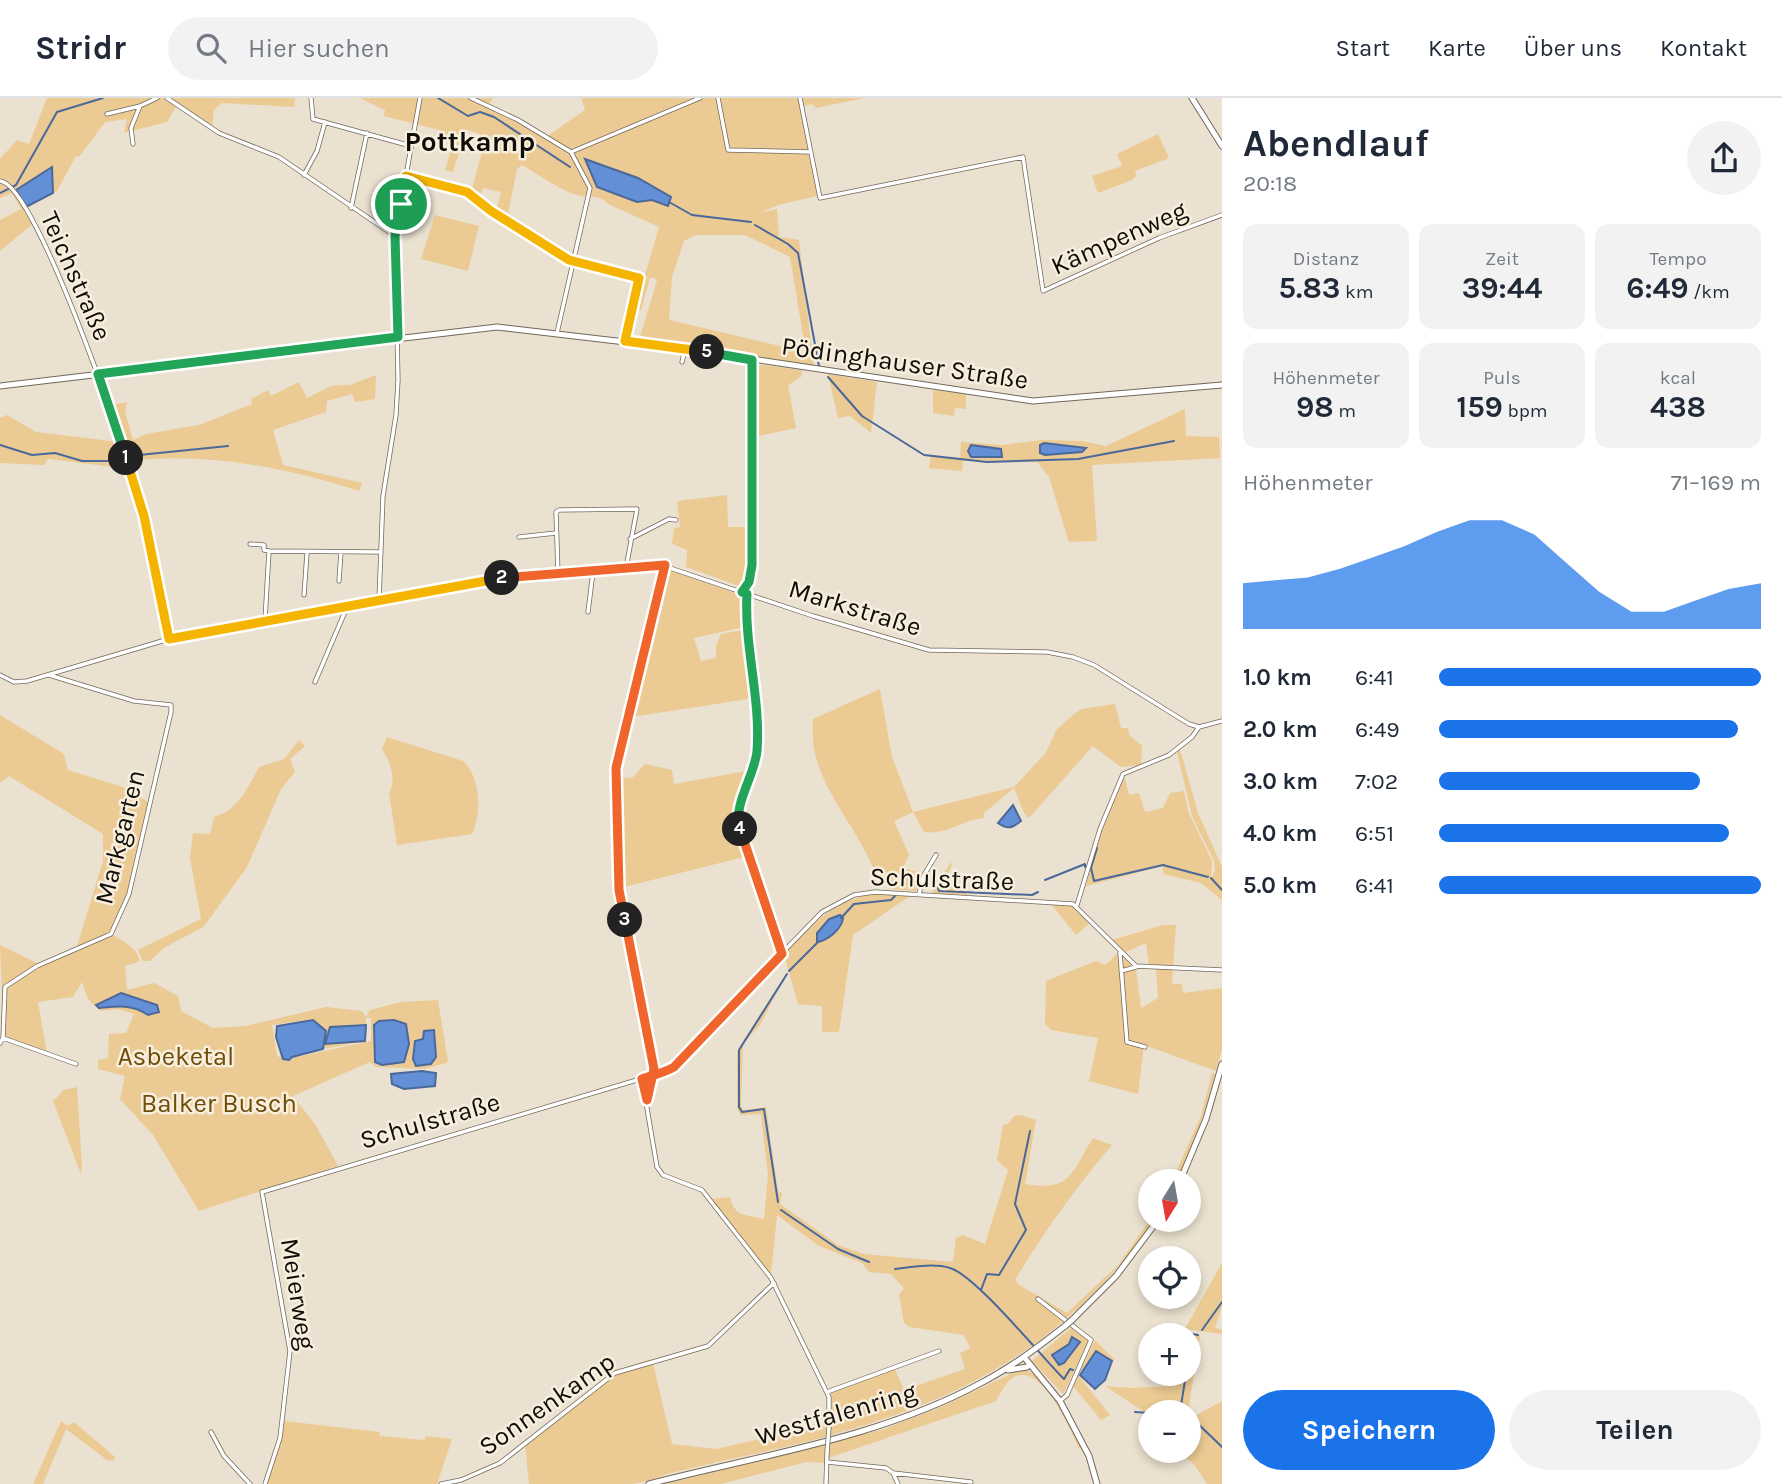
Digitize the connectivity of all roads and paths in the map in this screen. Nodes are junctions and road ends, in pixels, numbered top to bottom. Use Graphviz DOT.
graph roads {
  1 [pos="158,98"];
  2 [pos="167,98"];
  3 [pos="311,98"];
  4 [pos="420,98"];
  5 [pos="471,98"];
  6 [pos="700,98"];
  7 [pos="718,98"];
  8 [pos="800,98"];
  9 [pos="1192,98"];
  10 [pos="483,100"];
  11 [pos="140,106"];
  12 [pos="107,114"];
  13 [pos="325,122"];
  14 [pos="367,133"];
  15 [pos="133,144"];
  16 [pos="411,146"];
  17 [pos="1222,146"];
  18 [pos="571,152"];
  19 [pos="811,152"];
  20 [pos="304,175"];
  21 [pos="406,176"];
  22 [pos="0,181"];
  23 [pos="351,208"];
  24 [pos="1222,215"];
  25 [pos="395,236"];
  26 [pos="573,261"];
  27 [pos="557,333"];
  28 [pos="398,337"];
  29 [pos="625,341"];
  30 [pos="685,349"];
  31 [pos="752,360"];
  32 [pos="810,360"];
  33 [pos="682,362"];
  34 [pos="808,369"];
  35 [pos="98,374"];
  36 [pos="1222,385"];
  37 [pos="0,386"];
  38 [pos="676,520"];
  39 [pos="556,533"];
  40 [pos="519,537"];
  41 [pos="630,539"];
  42 [pos="250,544"];
  43 [pos="269,551"];
  44 [pos="341,552"];
  45 [pos="381,552"];
  46 [pos="307,553"];
  47 [pos="665,565"];
  48 [pos="626,568"];
  49 [pos="593,571"];
  50 [pos="558,574"];
  51 [pos="339,581"];
  52 [pos="745,593"];
  53 [pos="304,595"];
  54 [pos="379,600"];
  55 [pos="348,606"];
  56 [pos="587,612"];
  57 [pos="265,620"];
  58 [pos="169,639"];
  59 [pos="0,675"];
  60 [pos="49,675"];
  61 [pos="315,682"];
  62 [pos="1222,721"];
  63 [pos="1199,727"];
  64 [pos="936,855"];
  65 [pos="919,895"];
  66 [pos="1077,905"];
  67 [pos="1120,951"];
  68 [pos="782,954"];
  69 [pos="1136,967"];
  70 [pos="1222,970"];
  71 [pos="1121,971"];
  72 [pos="3,1037"];
  73 [pos="0,1044"];
  74 [pos="1145,1047"];
  75 [pos="76,1064"];
  76 [pos="1222,1064"];
  77 [pos="654,1075"];
  78 [pos="642,1079"];
  79 [pos="647,1100"];
  80 [pos="1185,1169"];
  81 [pos="262,1192"];
  82 [pos="1149,1232"];
  83 [pos="774,1283"];
  84 [pos="1038,1299"];
  85 [pos="939,1351"];
  86 [pos="1023,1358"];
  87 [pos="1027,1367"];
  88 [pos="1005,1370"];
  89 [pos="1040,1377"];
  90 [pos="827,1392"];
  91 [pos="1060,1401"];
  92 [pos="211,1432"];
  93 [pos="827,1462"];
  94 [pos="894,1475"];
  95 [pos="971,1482"];
  96 [pos="250,1484"];
  97 [pos="265,1484"];
  98 [pos="441,1484"];
  99 [pos="649,1484"];
  100 [pos="826,1484"];
  101 [pos="898,1484"];
  102 [pos="1097,1484"];
  1 -- 11 [label="street"];
  2 -- 20 [label="street"];
  3 -- 13 [label="street"];
  4 -- 16 [label="street"];
  5 -- 10 [label="street"];
  6 -- 18 [label="street"];
  7 -- 19 [label="street"];
  8 -- 19 [label="street"];
  9 -- 17 [label="street"];
  10 -- 18 [label="street"];
  11 -- 12 [label="street"];
  11 -- 15 [label="street"];
  13 -- 14 [label="street"];
  13 -- 20 [label="street"];
  14 -- 16 [label="street"];
  14 -- 23 [label="street"];
  16 -- 21 [label="street"];
  18 -- 26 [label="street"];
  19 -- 24 [label="street, Kämpenweg"];
  20 -- 23 [label="street"];
  21 -- 25 [label="street"];
  21 -- 26 [label="street"];
  22 -- 35 [label="street, Teichstraße"];
  23 -- 25 [label="street"];
  25 -- 28 [label="street"];
  26 -- 27 [label="street"];
  26 -- 29 [label="street"];
  27 -- 28 [label="street, Pödinghauser Straße"];
  27 -- 29 [label="street, Pödinghauser Straße"];
  28 -- 35 [label="street, Pödinghauser Straße"];
  28 -- 45 [label="street"];
  29 -- 30 [label="street, Pödinghauser Straße"];
  30 -- 31 [label="street, Pödinghauser Straße"];
  30 -- 33 [label="street"];
  31 -- 34 [label="street, Pödinghauser Straße"];
  31 -- 52 [label="street"];
  32 -- 34 [label="street"];
  34 -- 36 [label="street, Pödinghauser Straße"];
  35 -- 37 [label="street, Pödinghauser Straße"];
  35 -- 58 [label="street, Teichstraße"];
  38 -- 41 [label="street"];
  39 -- 40 [label="street"];
  39 -- 41 [label="street"];
  39 -- 50 [label="street"];
  41 -- 48 [label="street"];
  42 -- 43 [label="street"];
  43 -- 46 [label="street"];
  43 -- 57 [label="street"];
  44 -- 45 [label="street"];
  44 -- 46 [label="street"];
  44 -- 51 [label="street"];
  45 -- 54 [label="street"];
  46 -- 53 [label="street"];
  47 -- 48 [label="street, Markstraße"];
  47 -- 52 [label="street, Markstraße"];
  47 -- 77 [label="street"];
  48 -- 49 [label="street, Markstraße"];
  49 -- 50 [label="street, Markstraße"];
  49 -- 56 [label="street"];
  50 -- 54 [label="street, Markstraße"];
  52 -- 63 [label="street, Markstraße"];
  52 -- 68 [label="street"];
  54 -- 55 [label="street, Markstraße"];
  55 -- 57 [label="street, Markstraße"];
  55 -- 61 [label="street"];
  57 -- 58 [label="street, Markstraße"];
  58 -- 60 [label="street, Markstraße"];
  59 -- 60 [label="street, Markstraße"];
  60 -- 72 [label="street, Markgarten"];
  62 -- 63 [label="street"];
  63 -- 66 [label="street"];
  64 -- 65 [label="street"];
  65 -- 66 [label="street, Schulstraße"];
  65 -- 68 [label="street, Schulstraße"];
  66 -- 67 [label="street"];
  67 -- 69 [label="street"];
  67 -- 71 [label="street"];
  68 -- 77 [label="street, Schulstraße"];
  69 -- 70 [label="street"];
  69 -- 71 [label="street"];
  71 -- 74 [label="street"];
  72 -- 73 [label="street"];
  72 -- 75 [label="street"];
  76 -- 80 [label="street"];
  77 -- 78 [label="street, Schulstraße"];
  77 -- 79 [label="street"];
  78 -- 79 [label="street"];
  78 -- 81 [label="street, Schulstraße"];
  79 -- 83 [label="street"];
  81 -- 97 [label="street, Meierweg"];
  82 -- 86 [label="street, Westfalenring, bridge"];
  83 -- 90 [label="street"];
  83 -- 98 [label="street, Sonnenkamp"];
  84 -- 91 [label="street"];
  85 -- 90 [label="street"];
  86 -- 87 [label="street"];
  86 -- 88 [label="street, Westfalenring"];
  86 -- 89 [label="street"];
  87 -- 88 [label="street"];
  87 -- 89 [label="street"];
  88 -- 99 [label="street, Westfalenring"];
  89 -- 91 [label="street"];
  90 -- 93 [label="street, bridge"];
  91 -- 102 [label="street"];
  92 -- 96 [label="street"];
  93 -- 94 [label="street"];
  93 -- 100 [label="street"];
  94 -- 95 [label="street"];
  94 -- 101 [label="street"];
}
